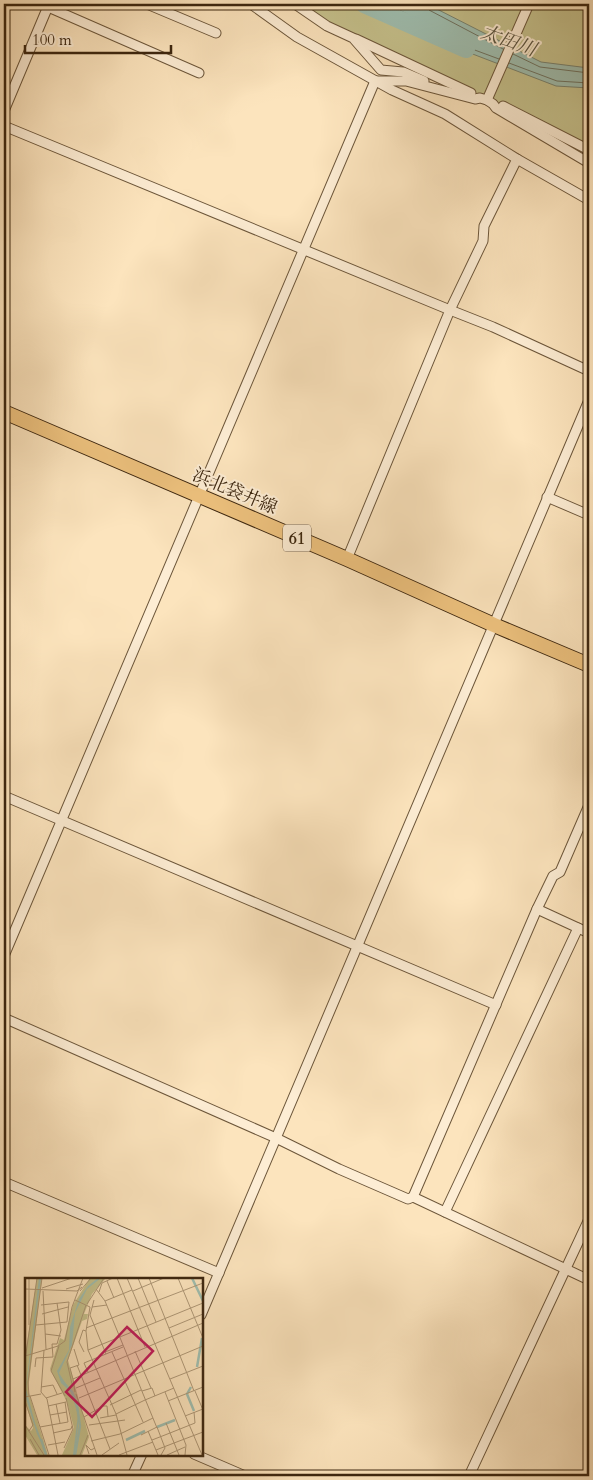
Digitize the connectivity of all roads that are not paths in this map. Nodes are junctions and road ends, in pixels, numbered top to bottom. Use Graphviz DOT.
graph roads {
  1 [pos="147,4"];
  2 [pos="251,4"];
  3 [pos="296,4"];
  4 [pos="529,4"];
  5 [pos="49,6"];
  6 [pos="216,34"];
  7 [pos="353,38"];
  8 [pos="199,73"];
  9 [pos="375,81"];
  10 [pos="446,91"];
  11 [pos="487,99"];
  12 [pos="4,111"];
  13 [pos="4,126"];
  14 [pos="589,150"];
  15 [pos="517,159"];
  16 [pos="589,163"];
  17 [pos="589,200"];
  18 [pos="303,249"];
  19 [pos="450,310"];
  20 [pos="589,371"];
  21 [pos="589,400"];
  22 [pos="4,412"];
  23 [pos="199,495"];
  24 [pos="547,497"];
  25 [pos="589,515"];
  26 [pos="347,559"];
  27 [pos="494,625"];
  28 [pos="589,664"];
  29 [pos="4,796"];
  30 [pos="589,805"];
  31 [pos="62,821"];
  32 [pos="537,909"];
  33 [pos="578,928"];
  34 [pos="589,933"];
  35 [pos="358,946"];
  36 [pos="4,956"];
  37 [pos="496,1005"];
  38 [pos="4,1018"];
  39 [pos="276,1138"];
  40 [pos="4,1182"];
  41 [pos="413,1197"];
  42 [pos="445,1212"];
  43 [pos="589,1219"];
  44 [pos="566,1269"];
  45 [pos="219,1273"];
  46 [pos="589,1280"];
  47 [pos="202,1312"];
  48 [pos="142,1455"];
  49 [pos="196,1455"];
  50 [pos="132,1476"];
  51 [pos="245,1476"];
  52 [pos="469,1476"];
  1 -- 6 [label="street"];
  2 -- 9 [label="street"];
  3 -- 7 [label="street"];
  4 -- 11 [label="street"];
  5 -- 8 [label="street"];
  5 -- 12 [label="street"];
  7 -- 10 [label="street"];
  7 -- 11 [label="street"];
  9 -- 10 [label="street"];
  9 -- 15 [label="street"];
  9 -- 18 [label="street"];
  10 -- 11 [label="street"];
  11 -- 14 [label="street"];
  11 -- 16 [label="street"];
  13 -- 18 [label="street"];
  15 -- 17 [label="street"];
  15 -- 19 [label="street"];
  18 -- 19 [label="street"];
  18 -- 23 [label="street"];
  19 -- 20 [label="street"];
  19 -- 26 [label="street"];
  21 -- 24 [label="street"];
  22 -- 23 [label="main road, 浜北袋井線 / 61"];
  23 -- 26 [label="main road, 浜北袋井線 / 61"];
  23 -- 31 [label="street"];
  24 -- 25 [label="street"];
  24 -- 27 [label="street"];
  26 -- 27 [label="main road, 浜北袋井線 / 61"];
  27 -- 28 [label="main road, 浜北袋井線 / 61"];
  27 -- 35 [label="street"];
  29 -- 31 [label="street"];
  30 -- 32 [label="street"];
  31 -- 35 [label="street"];
  31 -- 36 [label="street"];
  32 -- 33 [label="street"];
  32 -- 37 [label="street"];
  33 -- 34 [label="street"];
  33 -- 42 [label="street"];
  35 -- 37 [label="street"];
  35 -- 39 [label="street"];
  37 -- 41 [label="street"];
  38 -- 39 [label="street"];
  39 -- 41 [label="street"];
  39 -- 45 [label="street"];
  40 -- 45 [label="street"];
  41 -- 42 [label="street"];
  42 -- 44 [label="street"];
  43 -- 44 [label="street"];
  44 -- 46 [label="street"];
  44 -- 52 [label="street"];
  45 -- 47 [label="street"];
  48 -- 50 [label="street"];
  49 -- 51 [label="street"];
}
